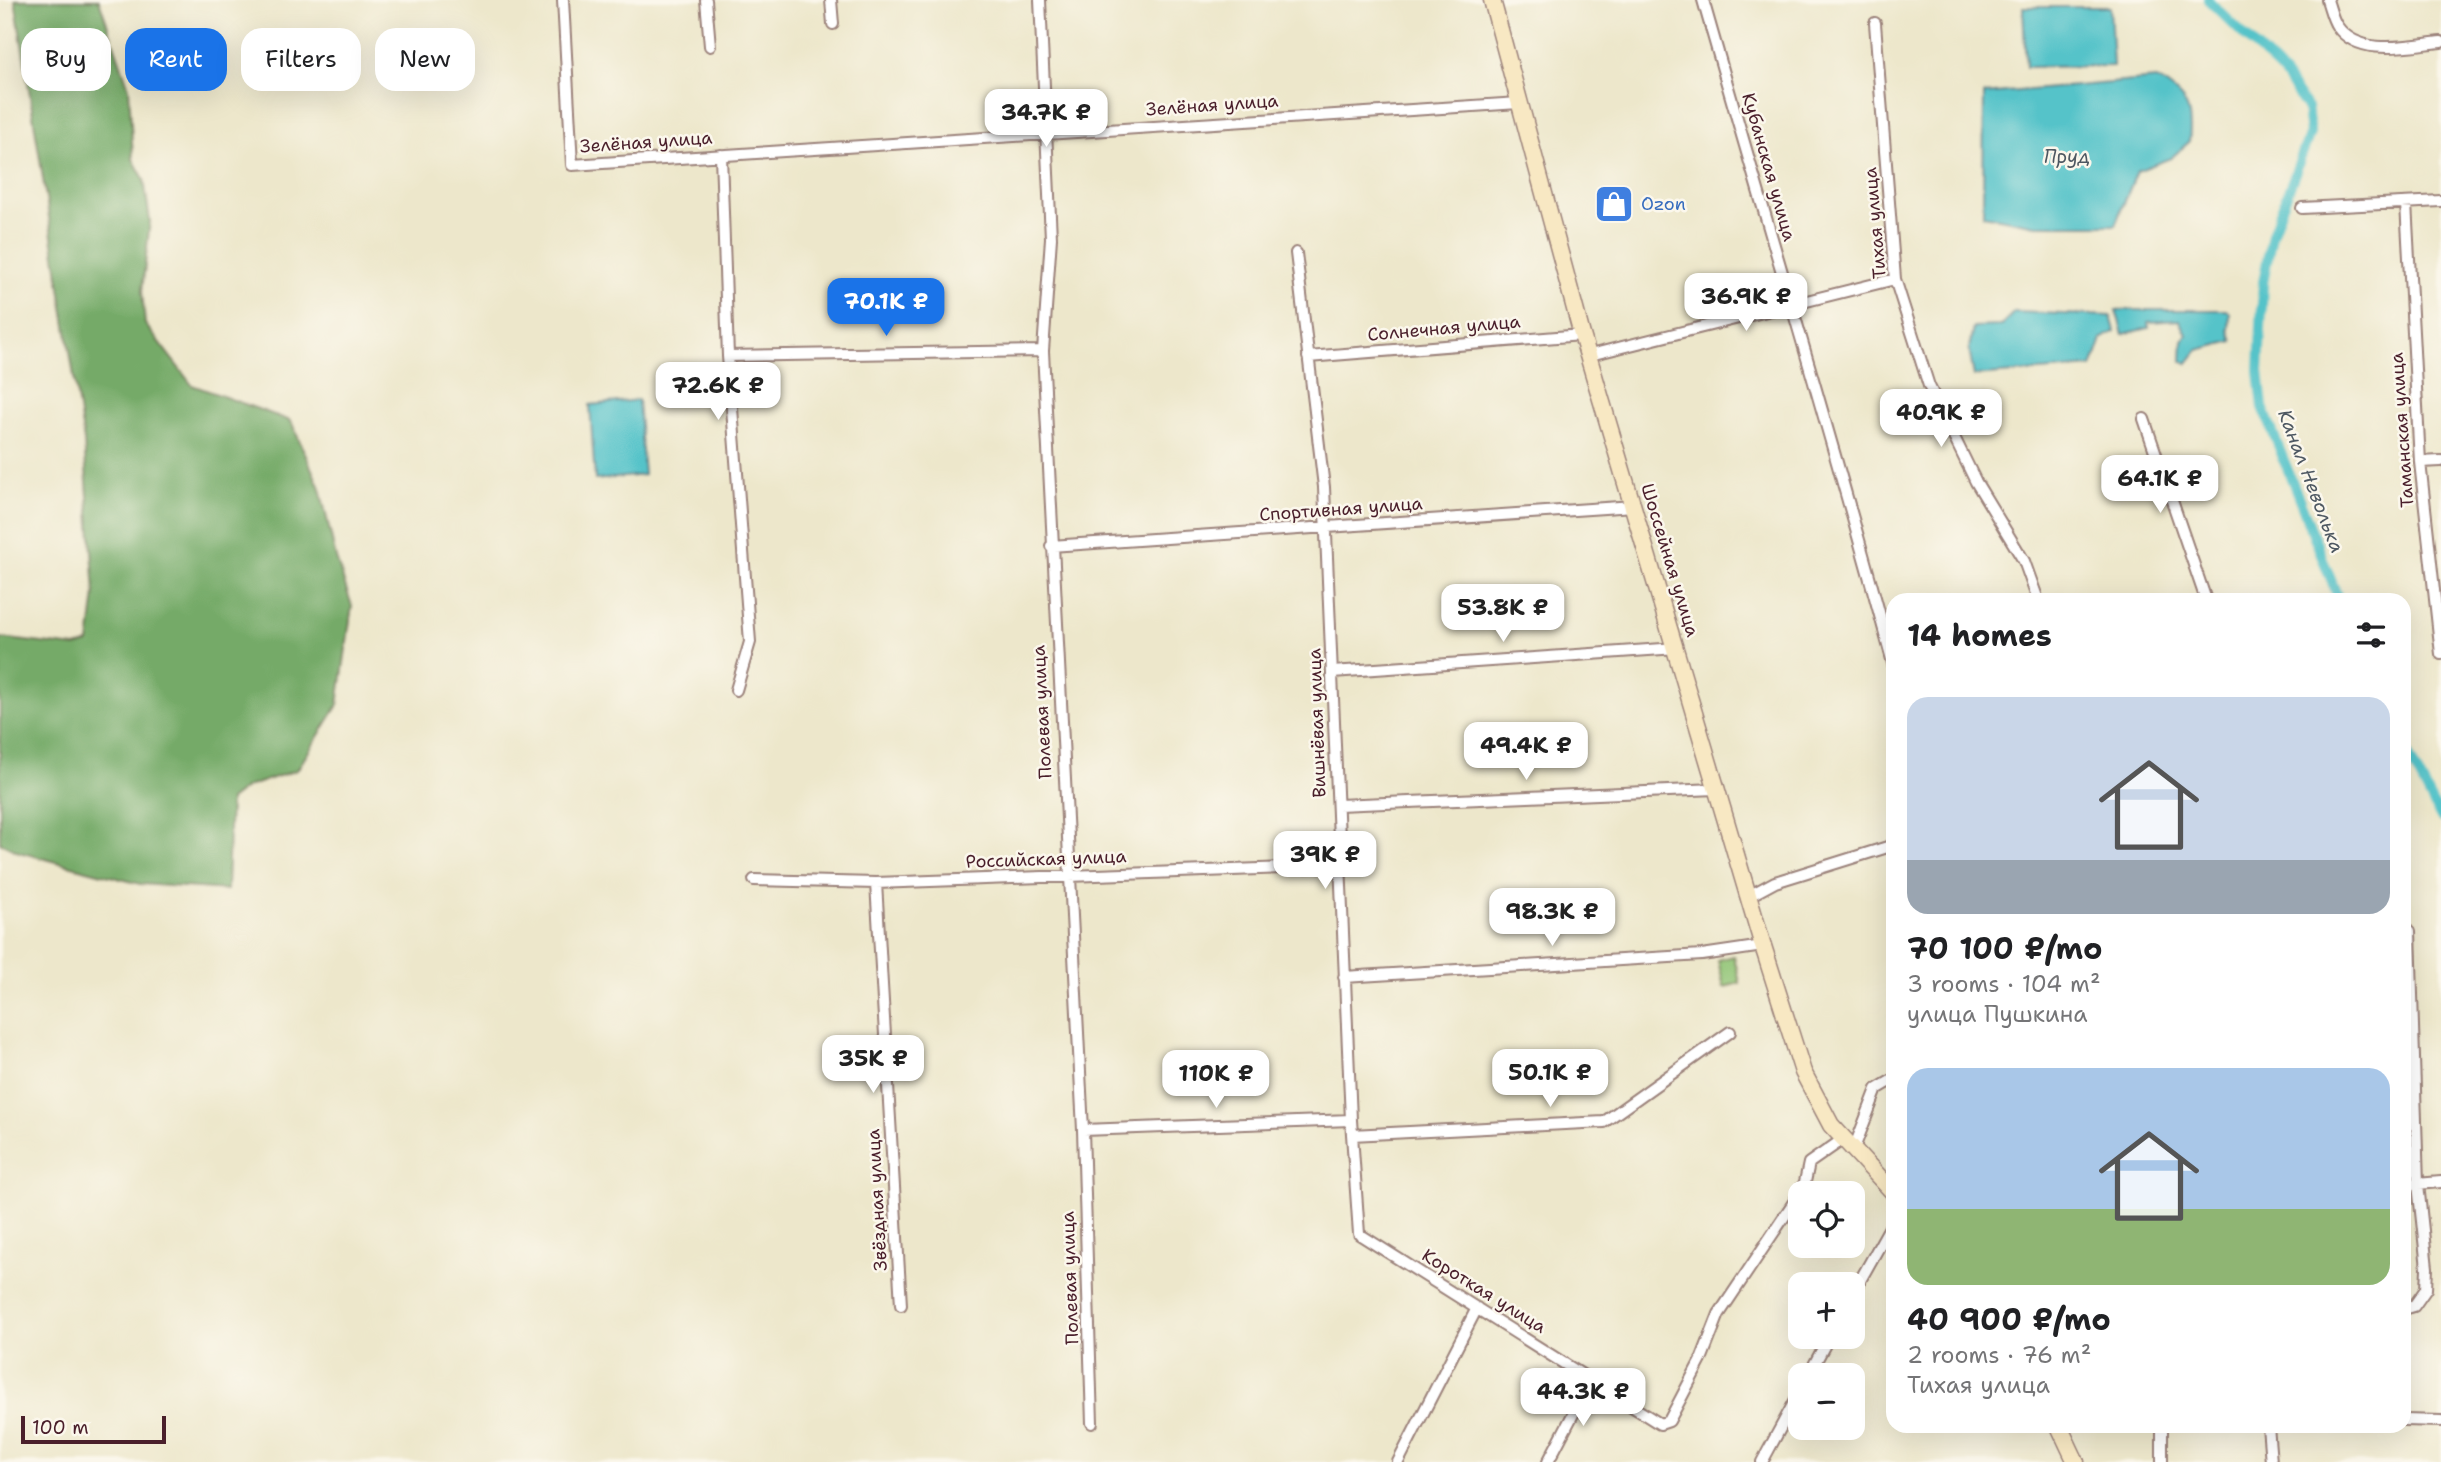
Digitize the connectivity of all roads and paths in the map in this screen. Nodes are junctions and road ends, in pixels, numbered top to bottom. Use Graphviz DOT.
graph roads {
  1 [pos="563,0"];
  2 [pos="706,0"];
  3 [pos="831,0"];
  4 [pos="1040,0"];
  5 [pos="1492,0"];
  6 [pos="1703,0"];
  7 [pos="2327,0"];
  8 [pos="1875,23"];
  9 [pos="833,24"];
  10 [pos="2441,42"];
  11 [pos="710,46"];
  12 [pos="1519,103"];
  13 [pos="1047,133"];
  14 [pos="721,155"];
  15 [pos="2441,201"];
  16 [pos="2406,203"];
  17 [pos="2302,208"];
  18 [pos="1296,253"];
  19 [pos="1895,279"];
  20 [pos="1790,306"];
  21 [pos="1582,335"];
  22 [pos="1043,351"];
  23 [pos="1590,355"];
  24 [pos="728,356"];
  25 [pos="1308,357"];
  26 [pos="2144,419"];
  27 [pos="2441,461"];
  28 [pos="2420,462"];
  29 [pos="1634,506"];
  30 [pos="1326,528"];
  31 [pos="1051,546"];
  32 [pos="2035,593"];
  33 [pos="2204,593"];
  34 [pos="1886,637"];
  35 [pos="1676,648"];
  36 [pos="2440,654"];
  37 [pos="1332,672"];
  38 [pos="736,690"];
  39 [pos="1716,789"];
  40 [pos="1338,805"];
  41 [pos="1886,847"];
  42 [pos="1340,866"];
  43 [pos="1068,876"];
  44 [pos="754,880"];
  45 [pos="876,883"];
  46 [pos="1749,896"];
  47 [pos="1763,946"];
  48 [pos="1344,976"];
  49 [pos="1730,1032"];
  50 [pos="2411,1078"];
  51 [pos="1886,1084"];
  52 [pos="1351,1120"];
  53 [pos="1083,1130"];
  54 [pos="1352,1135"];
  55 [pos="1847,1145"];
  56 [pos="2441,1182"];
  57 [pos="2411,1184"];
  58 [pos="2418,1184"];
  59 [pos="1886,1185"];
  60 [pos="1886,1232"];
  61 [pos="1359,1234"];
  62 [pos="1864,1272"];
  63 [pos="901,1305"];
  64 [pos="2411,1305"];
  65 [pos="1477,1308"];
  66 [pos="1591,1380"];
  67 [pos="1788,1414"];
  68 [pos="2411,1420"];
  69 [pos="2441,1421"];
  70 [pos="1092,1423"];
  71 [pos="2062,1433"];
  72 [pos="2162,1433"];
  73 [pos="2268,1433"];
  74 [pos="1398,1462"];
  75 [pos="1548,1462"];
  76 [pos="1762,1462"];
  77 [pos="2076,1462"];
  78 [pos="2162,1462"];
  79 [pos="2271,1462"];
  1 -- 14 [label="street, Зелёная улица"];
  2 -- 11 [label="street"];
  3 -- 9 [label="street"];
  4 -- 13 [label="street, Полевая улица"];
  5 -- 12 [label="main road, Шоссейная улица"];
  6 -- 20 [label="street, Кубанская улица"];
  7 -- 10 [label="street"];
  8 -- 19 [label="street, Тихая улица"];
  12 -- 13 [label="street, Зелёная улица"];
  12 -- 21 [label="main road, Шоссейная улица"];
  13 -- 14 [label="street, Зелёная улица"];
  13 -- 22 [label="street, Полевая улица"];
  14 -- 24 [label="street"];
  15 -- 16 [label="street"];
  16 -- 17 [label="street"];
  16 -- 28 [label="street, Таманская улица"];
  18 -- 25 [label="street, Вишнёвая улица"];
  19 -- 20 [label="street"];
  19 -- 32 [label="street, Тихая улица"];
  20 -- 23 [label="street"];
  20 -- 34 [label="street, Кубанская улица"];
  21 -- 23 [label="main road, Шоссейная улица"];
  21 -- 25 [label="street, Солнечная улица"];
  22 -- 24 [label="street"];
  22 -- 31 [label="street, Полевая улица"];
  23 -- 29 [label="main road, Шоссейная улица"];
  24 -- 38 [label="street"];
  25 -- 30 [label="street, Вишнёвая улица"];
  26 -- 33 [label="street"];
  27 -- 28 [label="street"];
  28 -- 36 [label="street, Таманская улица"];
  29 -- 30 [label="street, Спортивная улица"];
  29 -- 35 [label="main road, Шоссейная улица"];
  30 -- 31 [label="street, Спортивная улица"];
  30 -- 37 [label="street, Вишнёвая улица"];
  31 -- 43 [label="street, Полевая улица"];
  35 -- 37 [label="street"];
  35 -- 39 [label="main road, Шоссейная улица"];
  37 -- 40 [label="street, Вишнёвая улица"];
  39 -- 40 [label="street"];
  39 -- 46 [label="main road, Шоссейная улица"];
  40 -- 42 [label="street, Вишнёвая улица"];
  41 -- 46 [label="street"];
  42 -- 43 [label="street, Российская улица"];
  42 -- 48 [label="street, Вишнёвая улица"];
  43 -- 45 [label="street, Российская улица"];
  43 -- 53 [label="street, Полевая улица"];
  44 -- 45 [label="street, Российская улица"];
  45 -- 63 [label="street, Звёздная улица"];
  46 -- 47 [label="main road, Шоссейная улица"];
  47 -- 48 [label="street"];
  47 -- 55 [label="main road, Шоссейная улица"];
  48 -- 52 [label="street, Вишнёвая улица"];
  49 -- 54 [label="street"];
  50 -- 58 [label="street"];
  51 -- 55 [label="street"];
  52 -- 53 [label="street"];
  52 -- 54 [label="street, Вишнёвая улица"];
  53 -- 70 [label="street, Полевая улица"];
  54 -- 61 [label="street, Вишнёвая улица"];
  55 -- 59 [label="main road, Шоссейная улица"];
  55 -- 66 [label="street, Короткая улица"];
  56 -- 58 [label="street"];
  57 -- 58 [label="street"];
  58 -- 64 [label="street"];
  60 -- 62 [label="street"];
  61 -- 65 [label="street, Короткая улица"];
  65 -- 66 [label="street, Короткая улица"];
  65 -- 74 [label="street"];
  66 -- 75 [label="street"];
  67 -- 76 [label="street"];
  68 -- 69 [label="street"];
  71 -- 77 [label="main road"];
  72 -- 78 [label="street"];
  73 -- 79 [label="street"];
}
